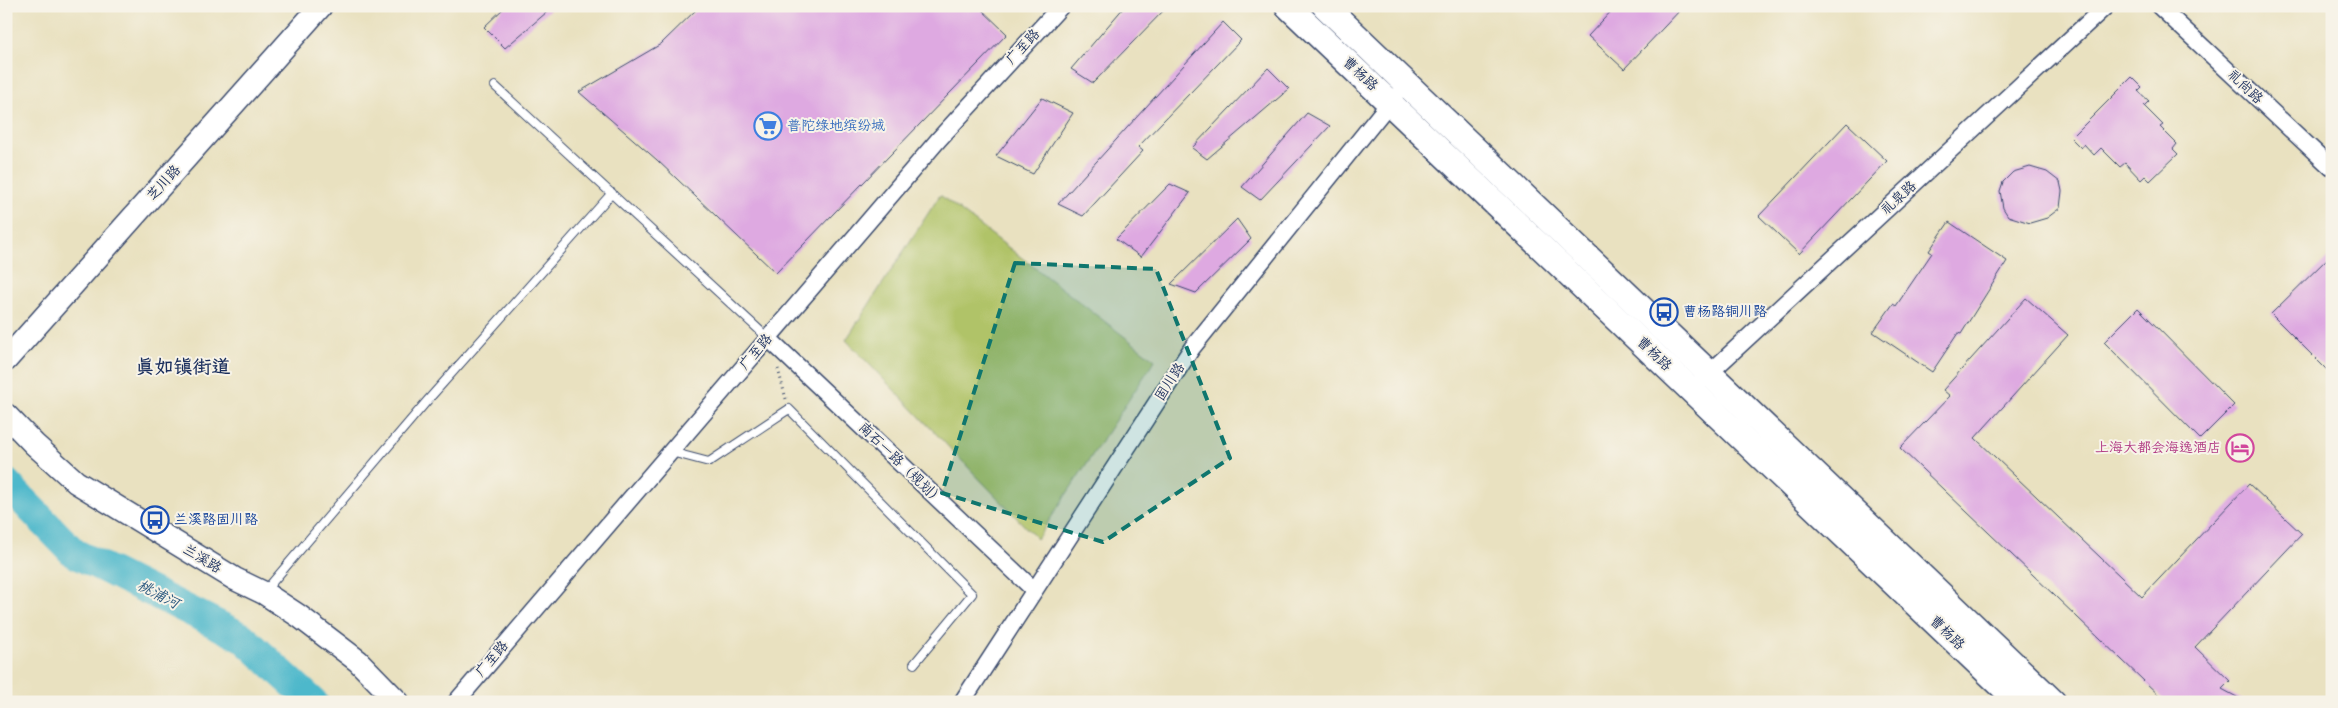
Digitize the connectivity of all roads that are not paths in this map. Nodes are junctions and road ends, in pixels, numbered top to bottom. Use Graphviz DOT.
graph roads {
  1 [pos="321,6"];
  2 [pos="1061,6"];
  3 [pos="1288,6"];
  4 [pos="1326,6"];
  5 [pos="2106,6"];
  6 [pos="2159,6"];
  7 [pos="1406,83"];
  8 [pos="495,86"];
  9 [pos="1390,102"];
  10 [pos="2332,168"];
  11 [pos="612,193"];
  12 [pos="768,338"];
  13 [pos="6,360"];
  14 [pos="1700,381"];
  15 [pos="6,416"];
  16 [pos="671,452"];
  17 [pos="1034,590"];
  18 [pos="264,593"];
  19 [pos="914,664"];
  20 [pos="398,702"];
  21 [pos="456,702"];
  22 [pos="962,702"];
  23 [pos="2019,702"];
  24 [pos="2053,702"];
  1 -- 13 [label="street, 芝川路"];
  2 -- 12 [label="street, 广至路"];
  3 -- 9 [label="main road, 曹杨路"];
  4 -- 7 [label="main road, 曹杨路"];
  5 -- 14 [label="street, 礼泉路"];
  6 -- 10 [label="street, 礼尚路"];
  7 -- 9 [label="street, 固川路"];
  7 -- 14 [label="main road, 曹杨路"];
  8 -- 11 [label="lane"];
  9 -- 14 [label="main road, 曹杨路"];
  9 -- 17 [label="street, 固川路"];
  11 -- 12 [label="lane"];
  11 -- 18 [label="lane"];
  12 -- 16 [label="street, 广至路"];
  12 -- 17 [label="street, 南石一路（规划）"];
  14 -- 23 [label="main road, 曹杨路"];
  14 -- 24 [label="main road, 曹杨路"];
  15 -- 18 [label="street, 兰溪路"];
  16 -- 19 [label="lane"];
  16 -- 21 [label="street, 广至路"];
  17 -- 22 [label="street, 固川路"];
  18 -- 20 [label="street, 兰溪路"];
}
